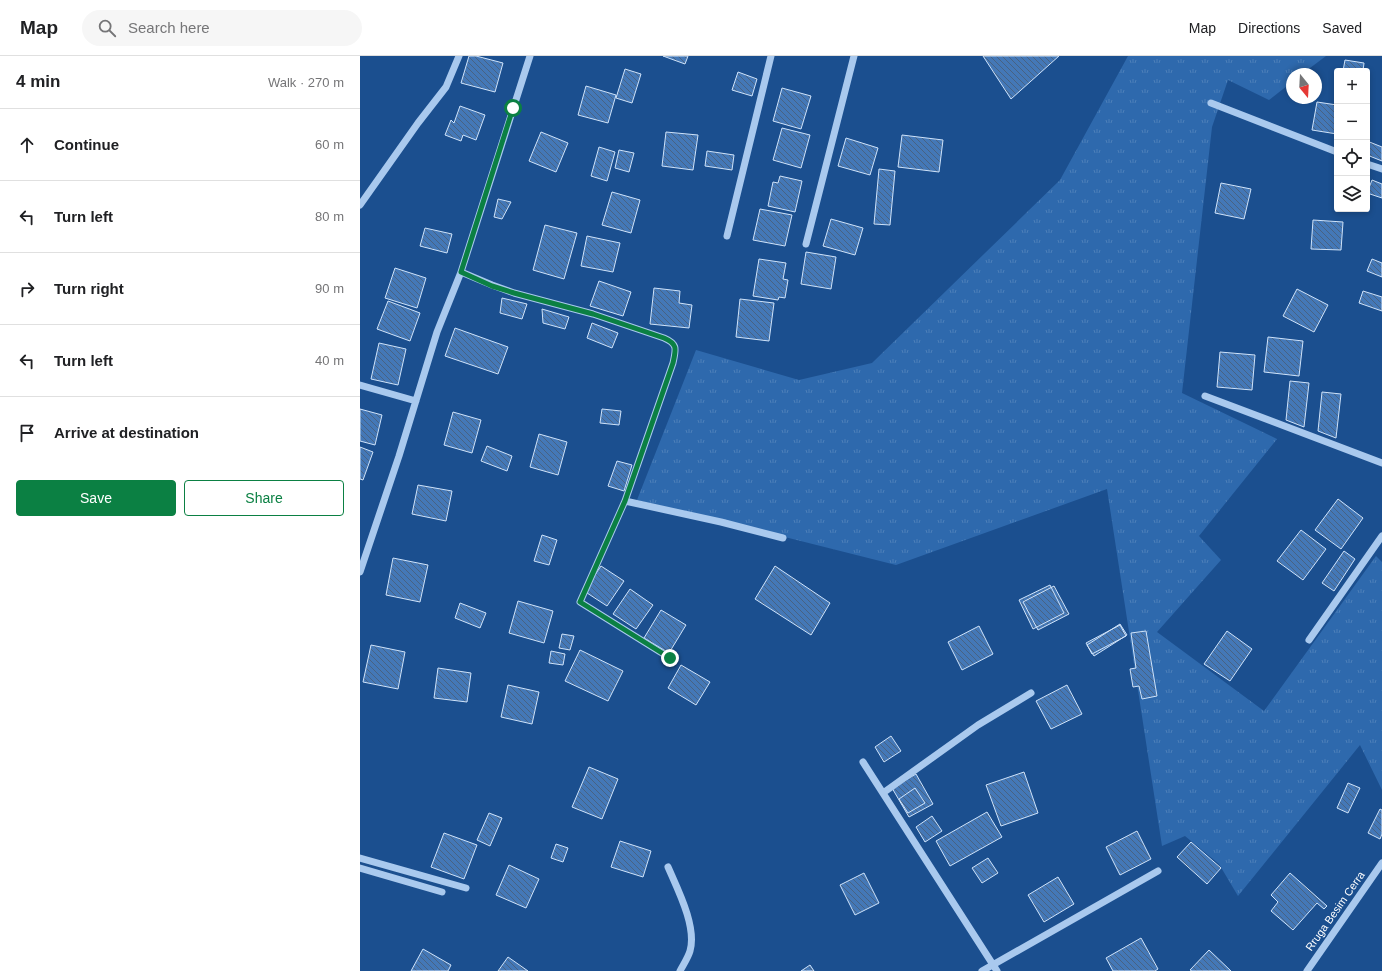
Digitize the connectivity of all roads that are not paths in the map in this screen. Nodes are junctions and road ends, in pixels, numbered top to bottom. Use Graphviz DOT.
graph roads {
  1 [pos="458,56"];
  2 [pos="530,56"];
  3 [pos="771,56"];
  4 [pos="854,56"];
  5 [pos="1211,103"];
  6 [pos="1334,151"];
  7 [pos="1370,165"];
  8 [pos="1382,169"];
  9 [pos="360,205"];
  10 [pos="727,236"];
  11 [pos="806,244"];
  12 [pos="461,272"];
  13 [pos="360,385"];
  14 [pos="1204,396"];
  15 [pos="416,401"];
  16 [pos="1382,464"];
  17 [pos="625,501"];
  18 [pos="1382,536"];
  19 [pos="783,538"];
  20 [pos="360,572"];
  21 [pos="1309,640"];
  22 [pos="670,658"];
  23 [pos="1031,693"];
  24 [pos="863,762"];
  25 [pos="883,793"];
  26 [pos="360,858"];
  27 [pos="1382,863"];
  28 [pos="360,868"];
  29 [pos="668,868"];
  30 [pos="1158,871"];
  31 [pos="466,888"];
  32 [pos="442,892"];
  33 [pos="993,964"];
  34 [pos="680,971"];
  35 [pos="982,971"];
  36 [pos="997,971"];
  37 [pos="1307,971"];
  1 -- 9 [label="street"];
  2 -- 12 [label="street"];
  3 -- 10 [label="street"];
  4 -- 11 [label="street"];
  5 -- 6 [label="street"];
  7 -- 8 [label="street"];
  12 -- 15 [label="street"];
  12 -- 17 [label="street"];
  13 -- 15 [label="street"];
  14 -- 16 [label="street"];
  15 -- 20 [label="street"];
  17 -- 19 [label="street"];
  17 -- 22 [label="street"];
  18 -- 21 [label="street"];
  23 -- 25 [label="street"];
  24 -- 25 [label="street"];
  25 -- 33 [label="street"];
  26 -- 31 [label="street"];
  27 -- 37 [label="street, Rruga Besim Cerra"];
  28 -- 32 [label="street"];
  29 -- 34 [label="street"];
  30 -- 33 [label="street"];
  33 -- 35 [label="street"];
  33 -- 36 [label="street"];
}
